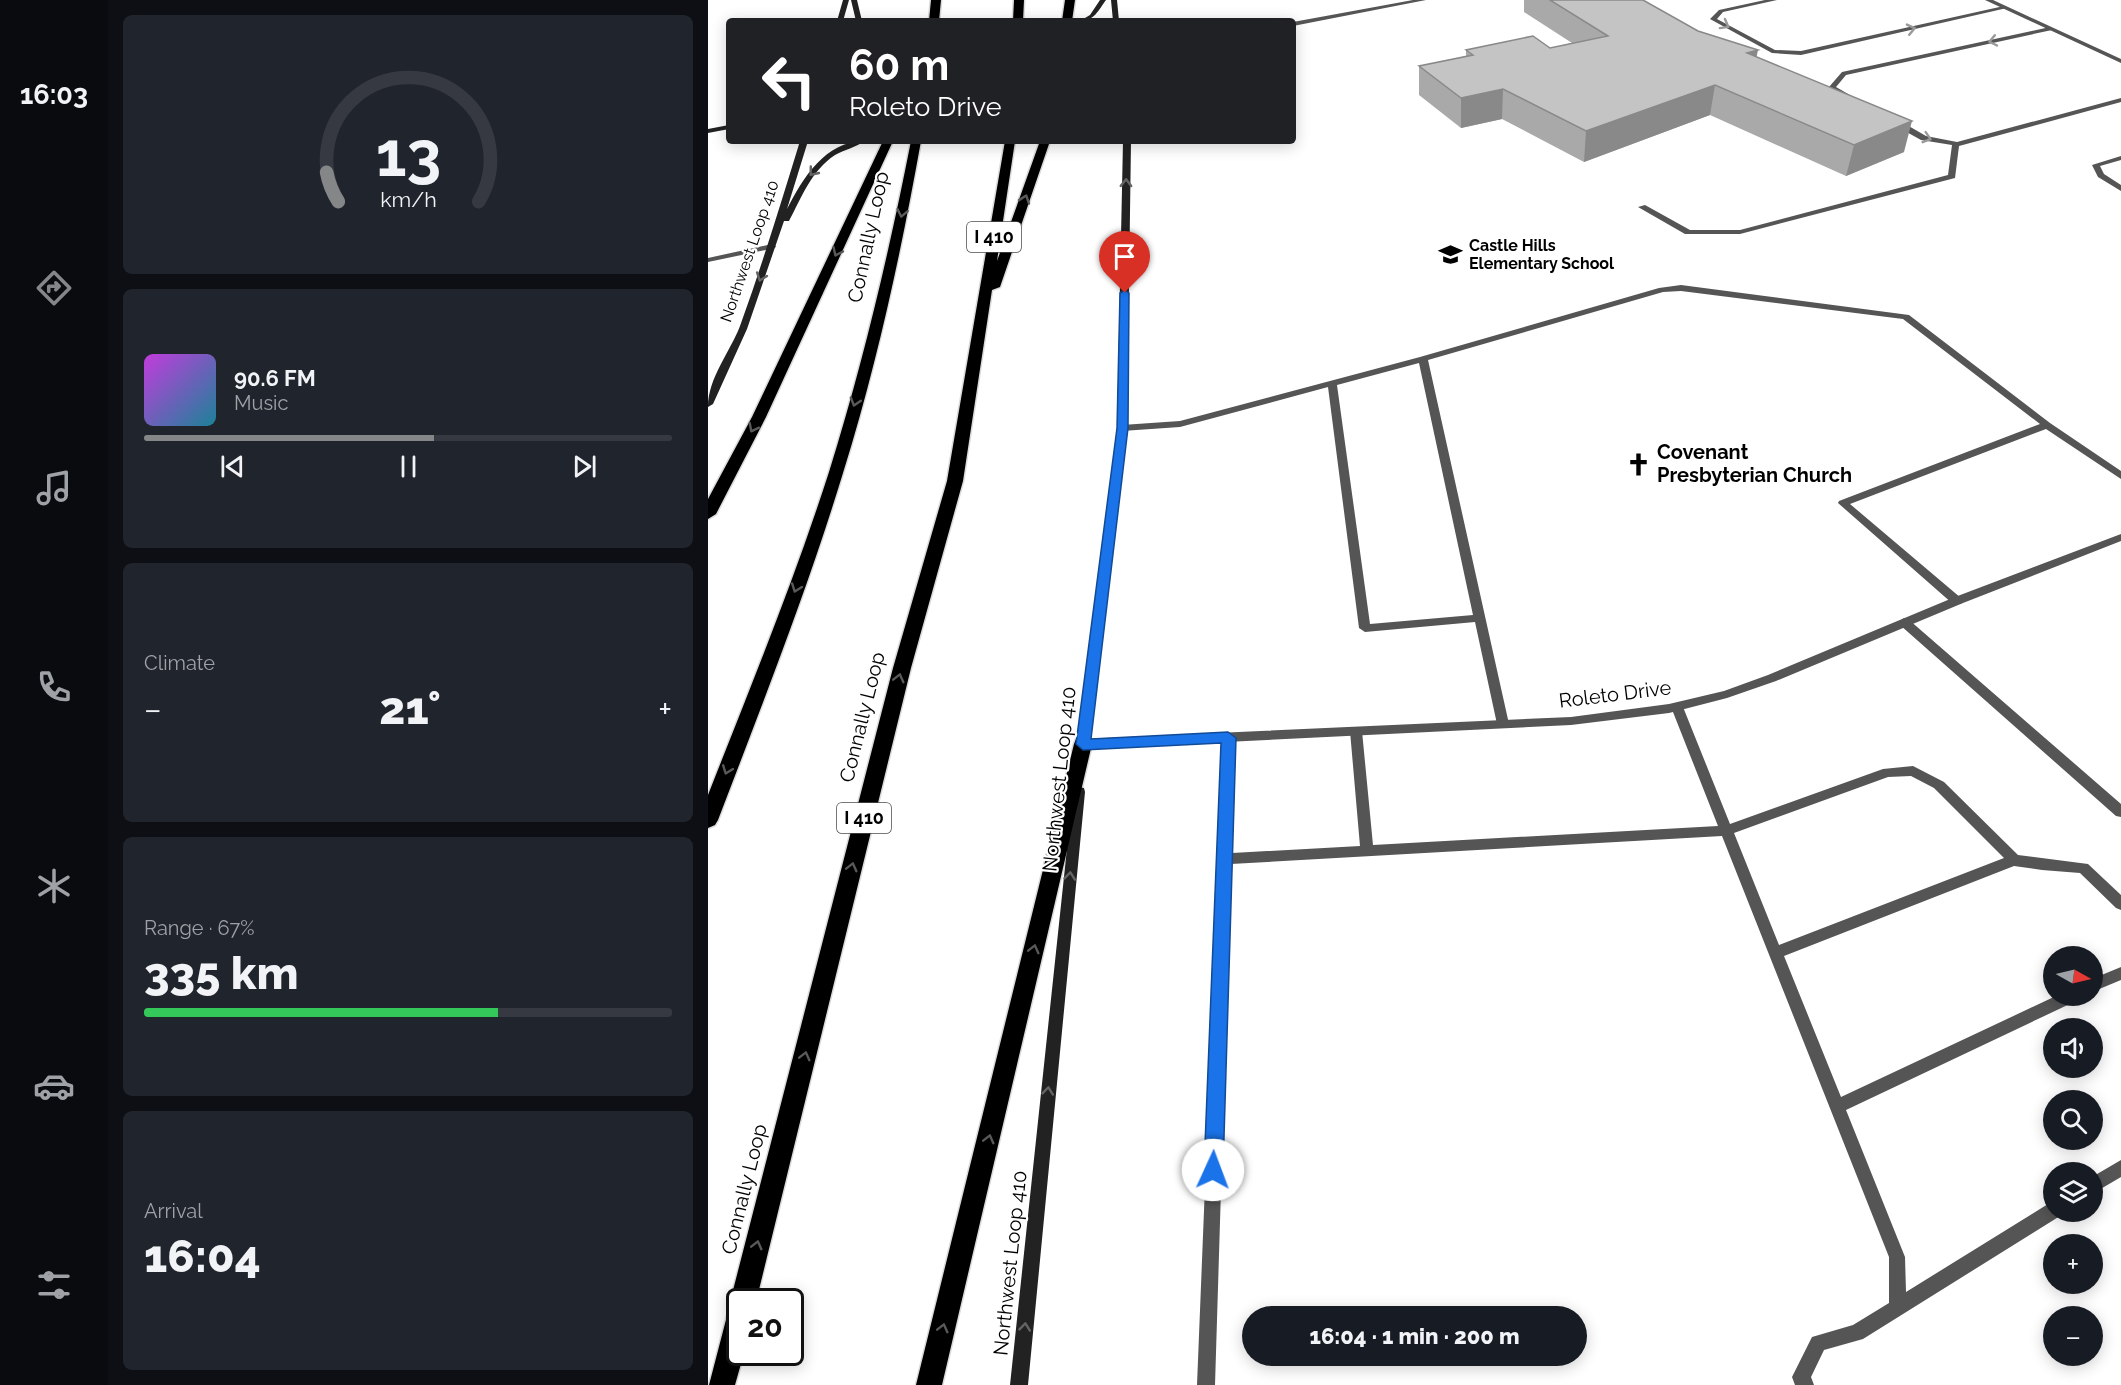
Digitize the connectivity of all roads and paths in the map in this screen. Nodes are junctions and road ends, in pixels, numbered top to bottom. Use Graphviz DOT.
graph roads {
  1 [pos="846,0"];
  2 [pos="854,0"];
  3 [pos="936,0"];
  4 [pos="1070,0"];
  5 [pos="1103,0"];
  6 [pos="1114,0"];
  7 [pos="1423,0"];
  8 [pos="1774,0"];
  9 [pos="1988,0"];
  10 [pos="2004,8"];
  11 [pos="841,18"];
  12 [pos="858,18"];
  13 [pos="934,18"];
  14 [pos="1067,18"];
  15 [pos="1088,18"];
  16 [pos="1116,18"];
  17 [pos="1296,23"];
  18 [pos="2050,29"];
  19 [pos="2121,61"];
  20 [pos="2121,100"];
  21 [pos="1862,104"];
  22 [pos="1893,121"];
  23 [pos="726,127"];
  24 [pos="708,130"];
  25 [pos="803,144"];
  26 [pos="855,144"];
  27 [pos="887,144"];
  28 [pos="1010,144"];
  29 [pos="1044,144"];
  30 [pos="1127,144"];
  31 [pos="1956,144"];
  32 [pos="914,148"];
  33 [pos="2121,158"];
  34 [pos="2121,189"];
  35 [pos="1642,207"];
  36 [pos="772,246"];
  37 [pos="708,260"];
  38 [pos="978,334"];
  39 [pos="1423,359"];
  40 [pos="1332,384"];
  41 [pos="708,404"];
  42 [pos="2047,425"];
  43 [pos="1122,428"];
  44 [pos="2121,476"];
  45 [pos="708,514"];
  46 [pos="2121,537"];
  47 [pos="1957,601"];
  48 [pos="1480,618"];
  49 [pos="1904,622"];
  50 [pos="1677,707"];
  51 [pos="1503,724"];
  52 [pos="1356,731"];
  53 [pos="1228,738"];
  54 [pos="1083,744"];
  55 [pos="2121,812"];
  56 [pos="708,820"];
  57 [pos="1726,831"];
  58 [pos="1367,851"];
  59 [pos="1224,860"];
  60 [pos="2014,860"];
  61 [pos="2121,904"];
  62 [pos="1775,953"];
  63 [pos="2121,972"];
  64 [pos="2103,981"];
  65 [pos="2050,1006"];
  66 [pos="1837,1106"];
  67 [pos="2121,1168"];
  68 [pos="2103,1179"];
  69 [pos="2043,1217"];
  70 [pos="747,1288"];
  71 [pos="1898,1306"];
  72 [pos="727,1366"];
  73 [pos="722,1385"];
  74 [pos="929,1385"];
  75 [pos="1019,1385"];
  76 [pos="1206,1385"];
  77 [pos="1804,1385"];
  1 -- 11 [label="main road"];
  2 -- 12 [label="main road"];
  3 -- 13 [label="highway"];
  4 -- 14 [label="highway"];
  5 -- 15 [label="main road"];
  6 -- 16 [label="main road"];
  7 -- 17 [label="street"];
  8 -- 10 [label="street, one-way"];
  9 -- 10 [label="street"];
  10 -- 18 [label="street"];
  18 -- 19 [label="street"];
  18 -- 21 [label="street, one-way"];
  20 -- 31 [label="street"];
  22 -- 31 [label="street, one-way"];
  23 -- 24 [label="main road"];
  25 -- 36 [label="main road, Northwest Loop 410"];
  26 -- 36 [label="main road, one-way"];
  27 -- 45 [label="highway, one-way"];
  28 -- 38 [label="highway, Connally Loop / I 410"];
  38 -- 29 [label="highway, one-way"];
  43 -- 30 [label="main road, Northwest Loop 410, one-way"];
  31 -- 35 [label="street"];
  32 -- 56 [label="highway, Connally Loop, one-way"];
  33 -- 34 [label="street"];
  36 -- 37 [label="street"];
  36 -- 41 [label="main road, Northwest Loop 410, one-way"];
  70 -- 38 [label="highway, Connally Loop / I 410, one-way"];
  39 -- 40 [label="street"];
  39 -- 42 [label="street"];
  39 -- 48 [label="street"];
  40 -- 43 [label="street"];
  40 -- 48 [label="street"];
  42 -- 44 [label="street"];
  42 -- 47 [label="street"];
  43 -- 54 [label="main road, Northwest Loop 410"];
  46 -- 47 [label="street, Roleto Drive"];
  47 -- 49 [label="street, Roleto Drive"];
  48 -- 51 [label="street"];
  49 -- 50 [label="street, Roleto Drive"];
  49 -- 55 [label="street"];
  50 -- 51 [label="street, Roleto Drive"];
  50 -- 57 [label="street"];
  51 -- 52 [label="street, Roleto Drive"];
  52 -- 53 [label="street, Roleto Drive"];
  52 -- 58 [label="street"];
  53 -- 54 [label="street, Roleto Drive"];
  53 -- 59 [label="street"];
  74 -- 54 [label="highway, one-way"];
  75 -- 54 [label="main road, Northwest Loop 410, one-way"];
  57 -- 58 [label="street"];
  57 -- 60 [label="street"];
  57 -- 62 [label="street"];
  58 -- 59 [label="street"];
  59 -- 76 [label="street"];
  60 -- 61 [label="street"];
  60 -- 62 [label="street"];
  62 -- 66 [label="street"];
  63 -- 64 [label="street"];
  65 -- 66 [label="street"];
  66 -- 71 [label="street"];
  67 -- 68 [label="street"];
  69 -- 71 [label="street"];
  71 -- 77 [label="street"];
  72 -- 73 [label="highway"];
}
